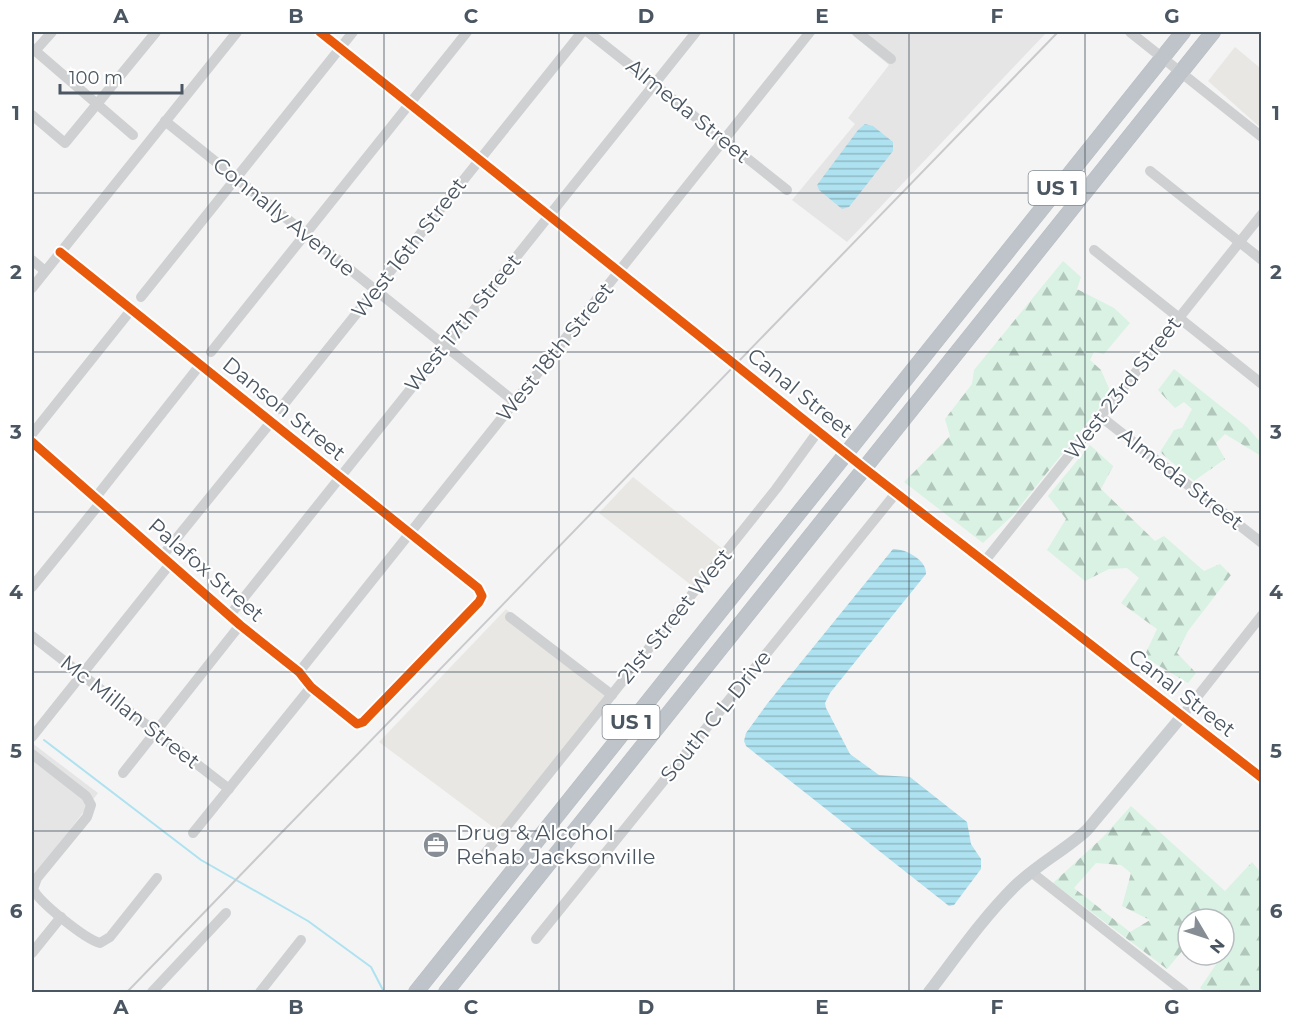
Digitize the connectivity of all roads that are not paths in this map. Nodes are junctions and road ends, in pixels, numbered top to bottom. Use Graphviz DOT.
graph roads {
  1 [pos="52,32"];
  2 [pos="156,32"];
  3 [pos="237,32"];
  4 [pos="321,32"];
  5 [pos="353,32"];
  6 [pos="467,32"];
  7 [pos="582,32"];
  8 [pos="588,32"];
  9 [pos="696,32"];
  10 [pos="810,32"];
  11 [pos="857,32"];
  12 [pos="1130,32"];
  13 [pos="1183,32"];
  14 [pos="1213,32"];
  15 [pos="340,47"];
  16 [pos="33,50"];
  17 [pos="1162,57"];
  18 [pos="891,59"];
  19 [pos="1181,72"];
  20 [pos="654,84"];
  21 [pos="410,103"];
  22 [pos="98,104"];
  23 [pos="32,115"];
  24 [pos="165,121"];
  25 [pos="133,135"];
  26 [pos="1262,137"];
  27 [pos="724,141"];
  28 [pos="479,159"];
  29 [pos="1150,171"];
  30 [pos="236,178"];
  31 [pos="787,190"];
  32 [pos="1262,214"];
  33 [pos="549,215"];
  34 [pos="306,234"];
  35 [pos="1239,242"];
  36 [pos="1094,250"];
  37 [pos="60,252"];
  38 [pos="32,260"];
  39 [pos="1262,260"];
  40 [pos="45,271"];
  41 [pos="620,271"];
  42 [pos="32,288"];
  43 [pos="376,290"];
  44 [pos="141,297"];
  45 [pos="131,310"];
  46 [pos="1178,318"];
  47 [pos="446,346"];
  48 [pos="211,352"];
  49 [pos="200,365"];
  50 [pos="1262,384"];
  51 [pos="515,402"];
  52 [pos="280,410"];
  53 [pos="1100,417"];
  54 [pos="271,422"];
  55 [pos="819,430"];
  56 [pos="32,434"];
  57 [pos="32,442"];
  58 [pos="846,453"];
  59 [pos="864,468"];
  60 [pos="340,477"];
  61 [pos="896,493"];
  62 [pos="98,500"];
  63 [pos="410,533"];
  64 [pos="1262,543"];
  65 [pos="166,560"];
  66 [pos="984,562"];
  67 [pos="32,588"];
  68 [pos="230,615"];
  69 [pos="1262,615"];
  70 [pos="510,617"];
  71 [pos="240,625"];
  72 [pos="32,636"];
  73 [pos="298,672"];
  74 [pos="82,674"];
  75 [pos="311,687"];
  76 [pos="612,695"];
  77 [pos="1182,716"];
  78 [pos="357,724"];
  79 [pos="155,731"];
  80 [pos="32,737"];
  81 [pos="32,754"];
  82 [pos="123,773"];
  83 [pos="1262,778"];
  84 [pos="229,789"];
  85 [pos="194,833"];
  86 [pos="483,856"];
  87 [pos="1030,872"];
  88 [pos="157,878"];
  89 [pos="33,889"];
  90 [pos="226,913"];
  91 [pos="61,917"];
  92 [pos="536,939"];
  93 [pos="301,940"];
  94 [pos="32,953"];
  95 [pos="156,991"];
  96 [pos="260,993"];
  97 [pos="416,993"];
  98 [pos="446,993"];
  99 [pos="929,993"];
  100 [pos="1184,993"];
  1 -- 16 [label="street"];
  2 -- 22 [label="street"];
  3 -- 24 [label="street"];
  4 -- 15 [label="street, Canal Street"];
  5 -- 15 [label="street"];
  6 -- 21 [label="street"];
  7 -- 28 [label="street, West 16th Street"];
  8 -- 20 [label="street, Almeda Street"];
  9 -- 20 [label="street, West 17th Street"];
  10 -- 27 [label="street, West 18th Street"];
  11 -- 18 [label="street"];
  12 -- 17 [label="street"];
  13 -- 17 [label="highway, US 1"];
  14 -- 19 [label="highway, US 1"];
  15 -- 21 [label="street, Canal Street"];
  15 -- 30 [label="street"];
  16 -- 22 [label="street"];
  17 -- 19 [label="street"];
  17 -- 58 [label="highway, US 1"];
  19 -- 26 [label="street"];
  19 -- 59 [label="highway, US 1"];
  20 -- 27 [label="street, Almeda Street"];
  20 -- 33 [label="street, West 17th Street"];
  21 -- 28 [label="street, Canal Street"];
  21 -- 34 [label="street"];
  22 -- 23 [label="street"];
  22 -- 25 [label="street"];
  24 -- 30 [label="street, Connally Avenue"];
  24 -- 37 [label="street"];
  27 -- 31 [label="street, Almeda Street"];
  27 -- 41 [label="street, West 18th Street"];
  28 -- 33 [label="street, Canal Street"];
  28 -- 43 [label="street, West 16th Street"];
  29 -- 35 [label="street"];
  30 -- 34 [label="street, Connally Avenue"];
  30 -- 44 [label="street"];
  32 -- 35 [label="street, West 23rd Street"];
  33 -- 41 [label="street, Canal Street"];
  33 -- 47 [label="street, West 17th Street"];
  34 -- 43 [label="street, Connally Avenue"];
  34 -- 48 [label="street"];
  35 -- 39 [label="street"];
  35 -- 46 [label="street, West 23rd Street"];
  36 -- 46 [label="street"];
  37 -- 40 [label="street"];
  37 -- 45 [label="street, Danson Street"];
  38 -- 40 [label="street"];
  40 -- 42 [label="street"];
  41 -- 51 [label="street, West 18th Street"];
  41 -- 55 [label="street, Canal Street"];
  43 -- 47 [label="street, Connally Avenue"];
  43 -- 52 [label="street, West 16th Street"];
  45 -- 49 [label="street, Danson Street"];
  45 -- 56 [label="street"];
  46 -- 50 [label="street"];
  46 -- 53 [label="street, West 23rd Street"];
  47 -- 51 [label="street, Connally Avenue"];
  47 -- 60 [label="street, West 17th Street"];
  49 -- 54 [label="street, Danson Street"];
  49 -- 62 [label="street"];
  51 -- 63 [label="street, West 18th Street"];
  53 -- 64 [label="street, Almeda Street"];
  53 -- 66 [label="street, West 23rd Street"];
  54 -- 60 [label="street, Danson Street"];
  54 -- 65 [label="street"];
  55 -- 58 [label="street, Canal Street"];
  55 -- 76 [label="street, 21st Street West"];
  57 -- 62 [label="street, Palafox Street"];
  58 -- 59 [label="street, Canal Street"];
  58 -- 97 [label="highway, US 1"];
  59 -- 61 [label="street, Canal Street"];
  59 -- 98 [label="highway, US 1"];
  60 -- 63 [label="street, Danson Street"];
  60 -- 68 [label="street, West 17th Street"];
  61 -- 66 [label="street, Canal Street"];
  61 -- 92 [label="street, South C L Drive"];
  62 -- 65 [label="street, Palafox Street"];
  62 -- 67 [label="street"];
  63 -- 73 [label="street, West 18th Street"];
  63 -- 78 [label="street, Danson Street"];
  65 -- 68 [label="street, Palafox Street"];
  65 -- 74 [label="street"];
  66 -- 77 [label="street, Canal Street"];
  68 -- 71 [label="street, Palafox Street"];
  69 -- 77 [label="street"];
  70 -- 76 [label="street"];
  71 -- 73 [label="street, Palafox Street"];
  71 -- 79 [label="street"];
  72 -- 74 [label="street, Mc Millan Street"];
  73 -- 75 [label="street, Palafox Street"];
  74 -- 79 [label="street, Mc Millan Street"];
  74 -- 80 [label="street"];
  75 -- 78 [label="street, Palafox Street"];
  75 -- 84 [label="street"];
  76 -- 86 [label="street, 21st Street West"];
  77 -- 83 [label="street, Canal Street"];
  77 -- 87 [label="main road"];
  79 -- 82 [label="street"];
  79 -- 84 [label="street, Mc Millan Street"];
  81 -- 89 [label="street"];
  84 -- 85 [label="street"];
  87 -- 99 [label="main road"];
  87 -- 100 [label="street"];
  88 -- 91 [label="street"];
  89 -- 91 [label="street"];
  90 -- 95 [label="street"];
  91 -- 94 [label="street"];
  93 -- 96 [label="street"];
}
